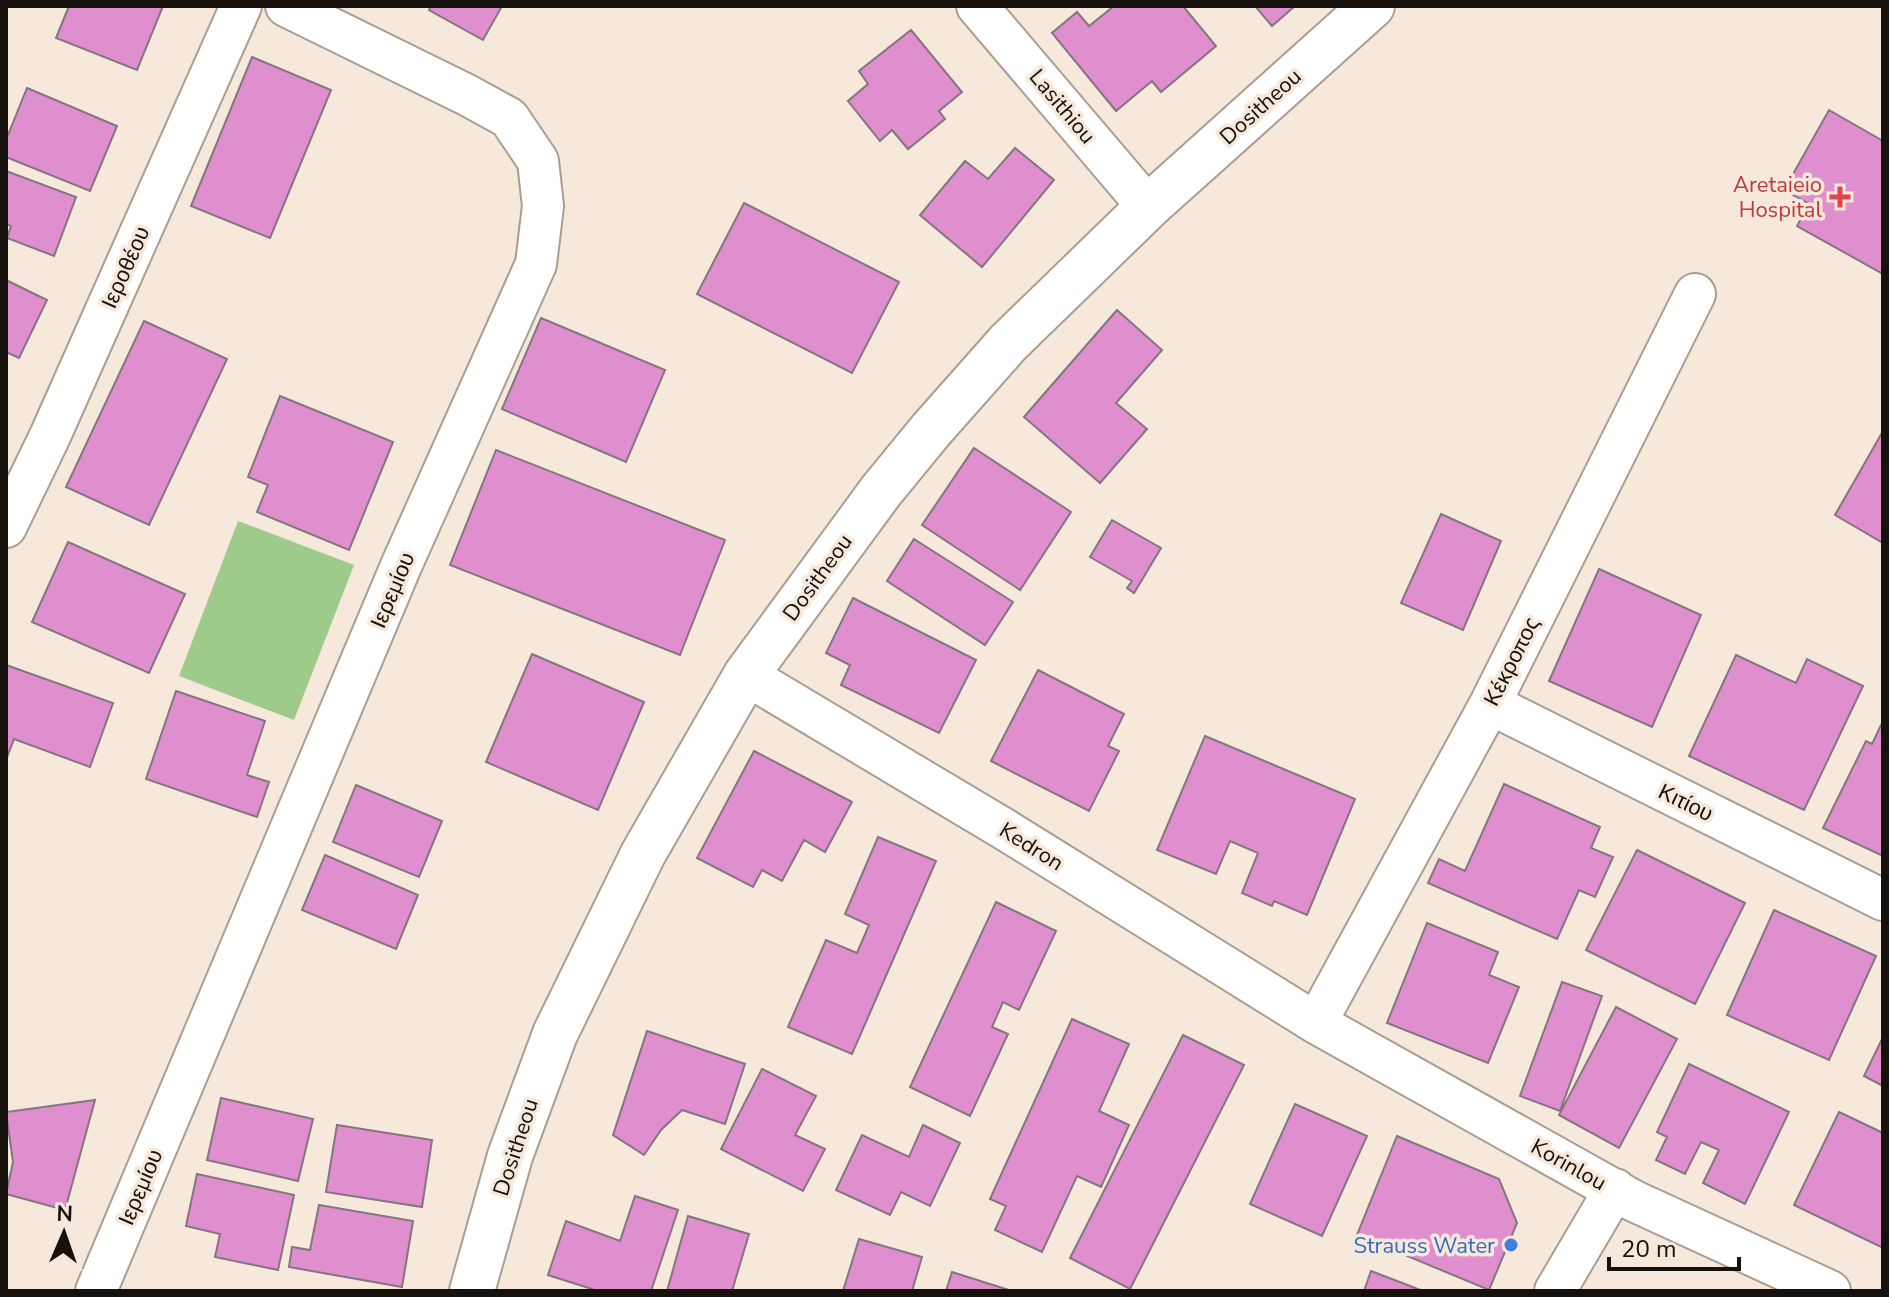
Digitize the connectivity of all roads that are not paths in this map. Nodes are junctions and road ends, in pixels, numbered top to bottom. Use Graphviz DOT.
graph roads {
  1 [pos="241,6"];
  2 [pos="286,6"];
  3 [pos="977,6"];
  4 [pos="1372,6"];
  5 [pos="1148,207"];
  6 [pos="1695,294"];
  7 [pos="6,527"];
  8 [pos="746,675"];
  9 [pos="1490,704"];
  10 [pos="1883,900"];
  11 [pos="1316,1023"];
  12 [pos="1615,1189"];
  13 [pos="96,1291"];
  14 [pos="472,1291"];
  15 [pos="1555,1291"];
  16 [pos="1830,1291"];
  1 -- 7 [label="street, Ιεροθέου"];
  2 -- 13 [label="street, Ιερεμίου"];
  3 -- 5 [label="street, Lasithiou"];
  4 -- 5 [label="street, Dositheou"];
  5 -- 8 [label="street, Dositheou"];
  6 -- 9 [label="street, Κέκροπος"];
  8 -- 11 [label="street, Kedron"];
  8 -- 14 [label="street, Dositheou"];
  9 -- 10 [label="street, Κιτίου"];
  9 -- 11 [label="street, Κέκροπος"];
  11 -- 12 [label="street, Korinlou"];
  12 -- 15 [label="street"];
  12 -- 16 [label="street, Korinlou"];
}
